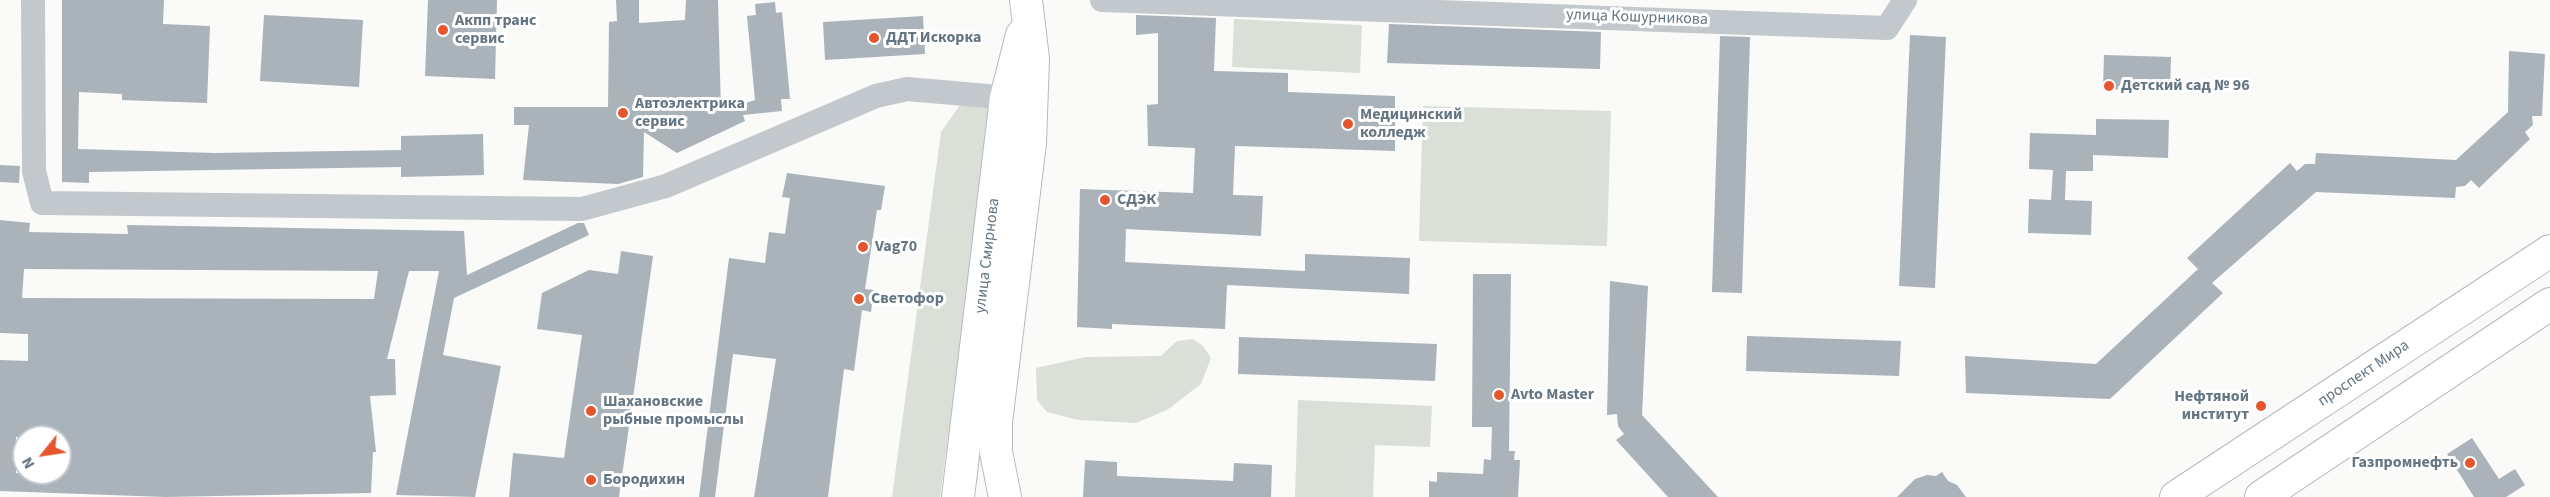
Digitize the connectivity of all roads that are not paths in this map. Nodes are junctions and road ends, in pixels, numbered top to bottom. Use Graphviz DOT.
graph roads {
  1 [pos="33,0"];
  2 [pos="1102,0"];
  3 [pos="1905,0"];
  4 [pos="1026,8"];
  5 [pos="1019,99"];
  6 [pos="2550,251"];
  7 [pos="2550,304"];
  8 [pos="958,497"];
  9 [pos="1005,497"];
  10 [pos="2176,497"];
  11 [pos="2261,497"];
  1 -- 5 [label="street"];
  2 -- 3 [label="street, улица Кошурникова"];
  4 -- 5 [label="main road, улица Смирнова"];
  5 -- 8 [label="main road, улица Смирнова"];
  5 -- 9 [label="main road, улица Смирнова"];
  6 -- 10 [label="main road, проспект Мира"];
  7 -- 11 [label="main road"];
}
